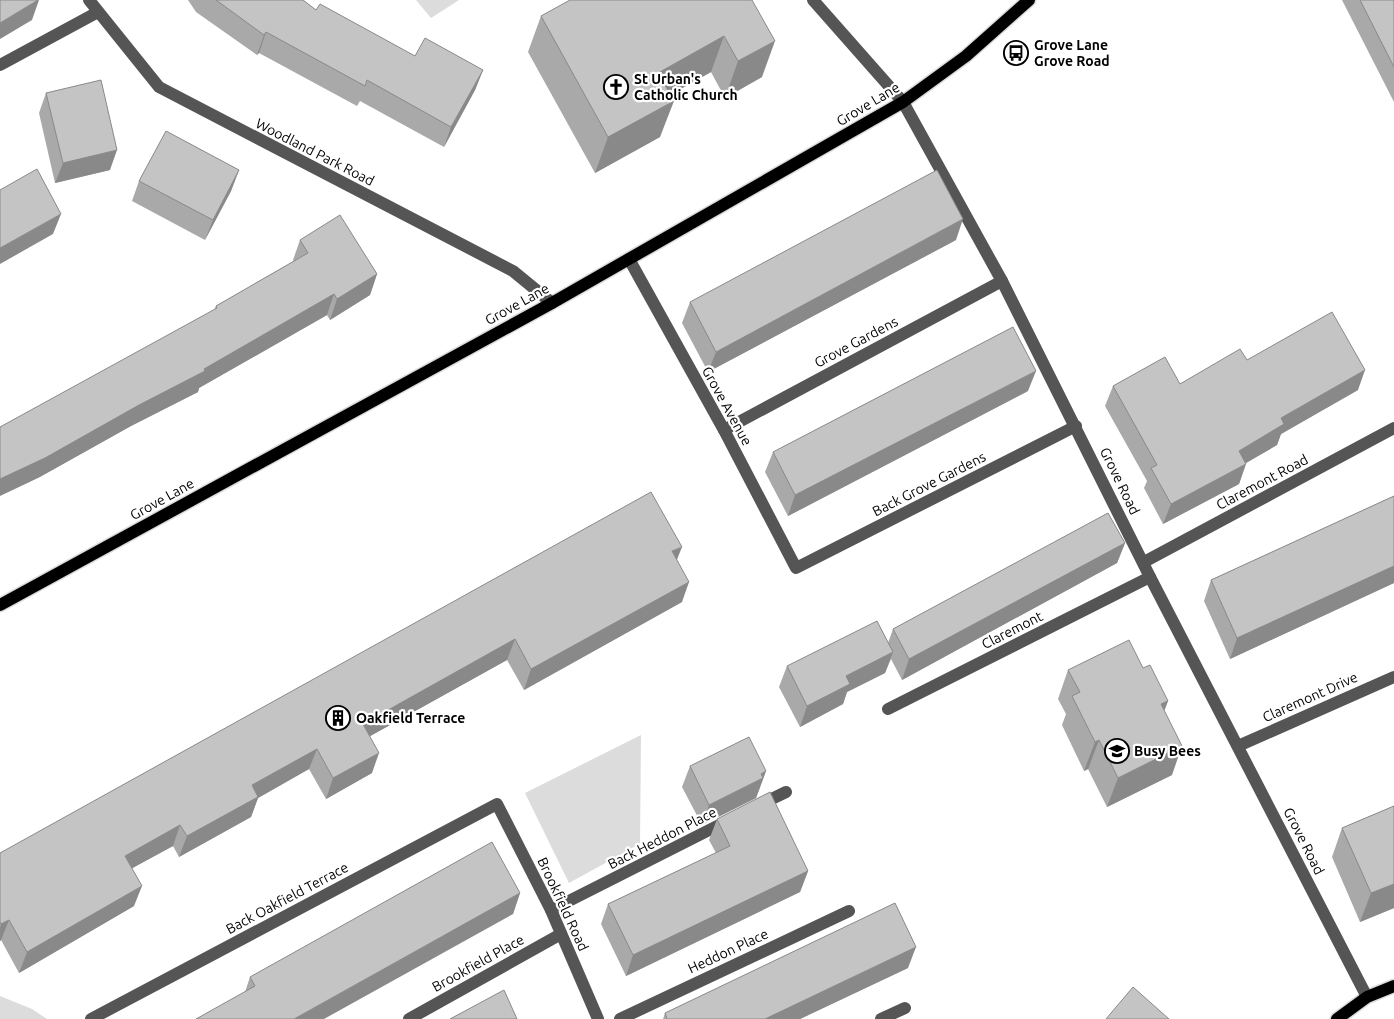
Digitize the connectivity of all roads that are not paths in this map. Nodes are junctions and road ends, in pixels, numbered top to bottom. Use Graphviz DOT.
graph roads {
  1 [pos="89,0"];
  2 [pos="813,0"];
  3 [pos="1029,0"];
  4 [pos="98,12"];
  5 [pos="0,65"];
  6 [pos="903,102"];
  7 [pos="629,259"];
  8 [pos="1002,281"];
  9 [pos="552,303"];
  10 [pos="1076,426"];
  11 [pos="1394,428"];
  12 [pos="724,430"];
  13 [pos="1144,562"];
  14 [pos="796,568"];
  15 [pos="1150,577"];
  16 [pos="0,605"];
  17 [pos="1394,677"];
  18 [pos="888,709"];
  19 [pos="1238,746"];
  20 [pos="786,792"];
  21 [pos="497,804"];
  22 [pos="551,910"];
  23 [pos="849,911"];
  24 [pos="561,934"];
  25 [pos="1394,986"];
  26 [pos="1367,997"];
  27 [pos="905,1008"];
  28 [pos="91,1019"];
  29 [pos="409,1019"];
  30 [pos="598,1019"];
  31 [pos="620,1019"];
  32 [pos="881,1019"];
  33 [pos="1337,1019"];
  1 -- 4 [label="street, Woodland Park Road"];
  2 -- 6 [label="street, Grove Road"];
  3 -- 6 [label="main road, Grove Lane"];
  4 -- 5 [label="street"];
  4 -- 9 [label="street, Woodland Park Road"];
  6 -- 7 [label="main road, Grove Lane"];
  6 -- 8 [label="street, Grove Road"];
  7 -- 9 [label="main road, Grove Lane"];
  7 -- 12 [label="street, Grove Avenue"];
  8 -- 10 [label="street, Grove Road"];
  8 -- 12 [label="street, Grove Gardens"];
  9 -- 16 [label="main road, Grove Lane"];
  10 -- 13 [label="street, Grove Road"];
  10 -- 14 [label="street, Back Grove Gardens"];
  11 -- 13 [label="street, Claremont Road"];
  12 -- 14 [label="street, Grove Avenue"];
  13 -- 15 [label="street, Grove Road"];
  15 -- 18 [label="street, Claremont"];
  15 -- 19 [label="street, Grove Road"];
  17 -- 19 [label="street, Claremont Drive"];
  19 -- 26 [label="street, Grove Road"];
  20 -- 22 [label="street, Back Heddon Place"];
  21 -- 22 [label="street, Brookfield Road"];
  21 -- 28 [label="street, Back Oakfield Terrace"];
  22 -- 24 [label="street, Brookfield Road"];
  23 -- 31 [label="street, Heddon Place"];
  24 -- 29 [label="street, Brookfield Place"];
  24 -- 30 [label="street, Brookfield Road"];
  25 -- 26 [label="main road"];
  26 -- 33 [label="main road"];
  27 -- 32 [label="street"];
}
